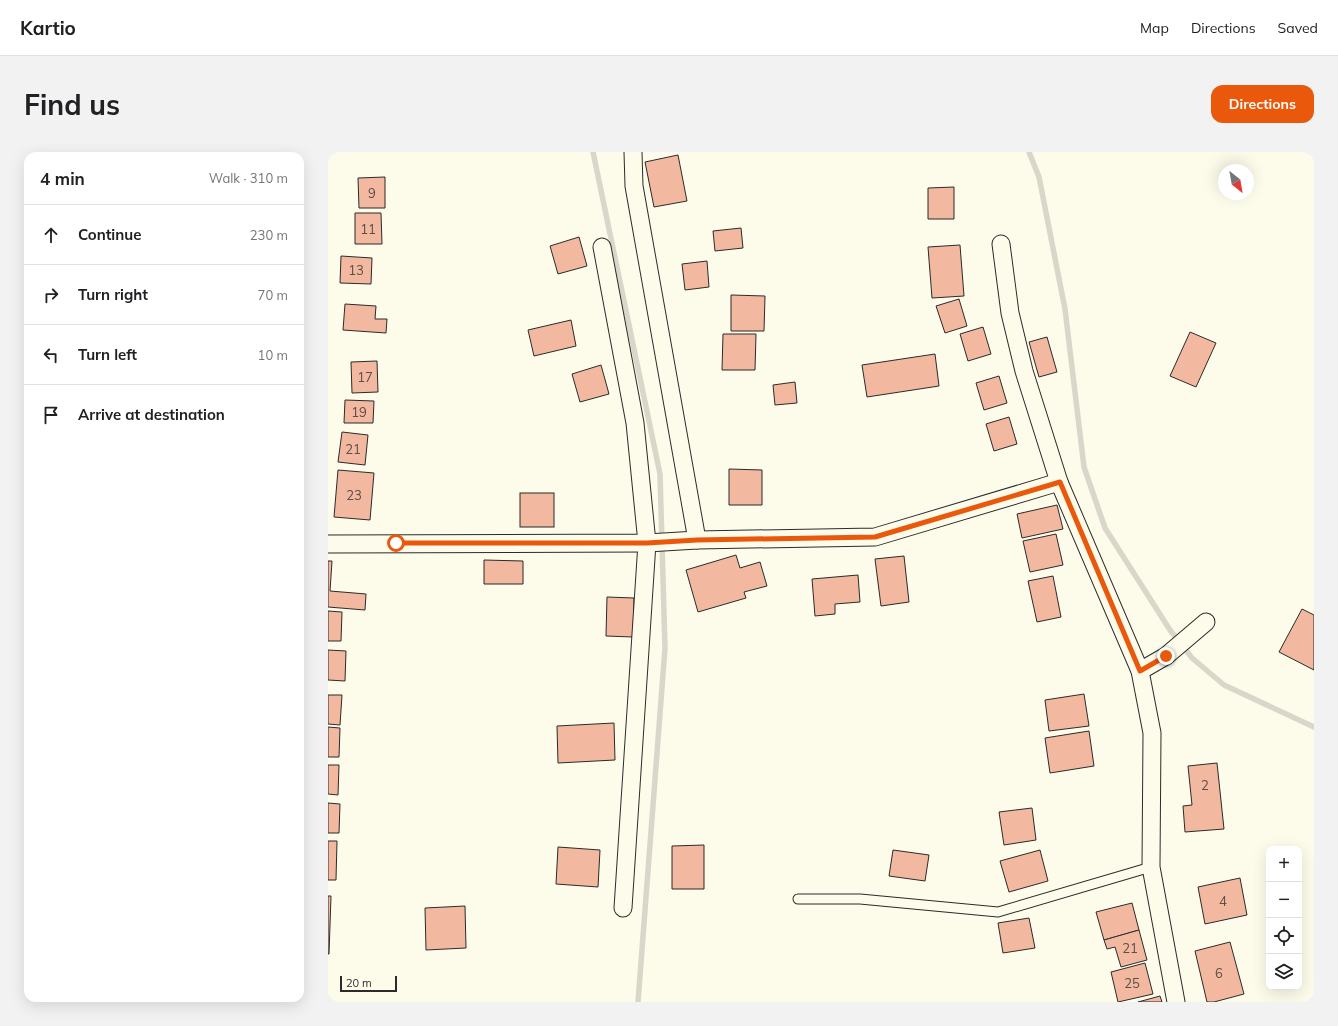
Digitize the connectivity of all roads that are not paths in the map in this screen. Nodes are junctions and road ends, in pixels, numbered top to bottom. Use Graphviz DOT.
graph roads {
  1 [pos="633,152"];
  2 [pos="1001,244"];
  3 [pos="602,247"];
  4 [pos="1060,482"];
  5 [pos="697,540"];
  6 [pos="657,543"];
  7 [pos="328,544"];
  8 [pos="1206,622"];
  9 [pos="1140,671"];
  10 [pos="1151,867"];
  11 [pos="798,899"];
  12 [pos="623,908"];
  13 [pos="1176,1002"];
  1 -- 5 [label="street"];
  2 -- 4 [label="street"];
  3 -- 6 [label="street"];
  4 -- 5 [label="street"];
  4 -- 9 [label="street"];
  5 -- 6 [label="street"];
  6 -- 7 [label="street"];
  6 -- 12 [label="street"];
  8 -- 9 [label="street"];
  9 -- 10 [label="street"];
  10 -- 11 [label="lane"];
  10 -- 13 [label="street"];
}
